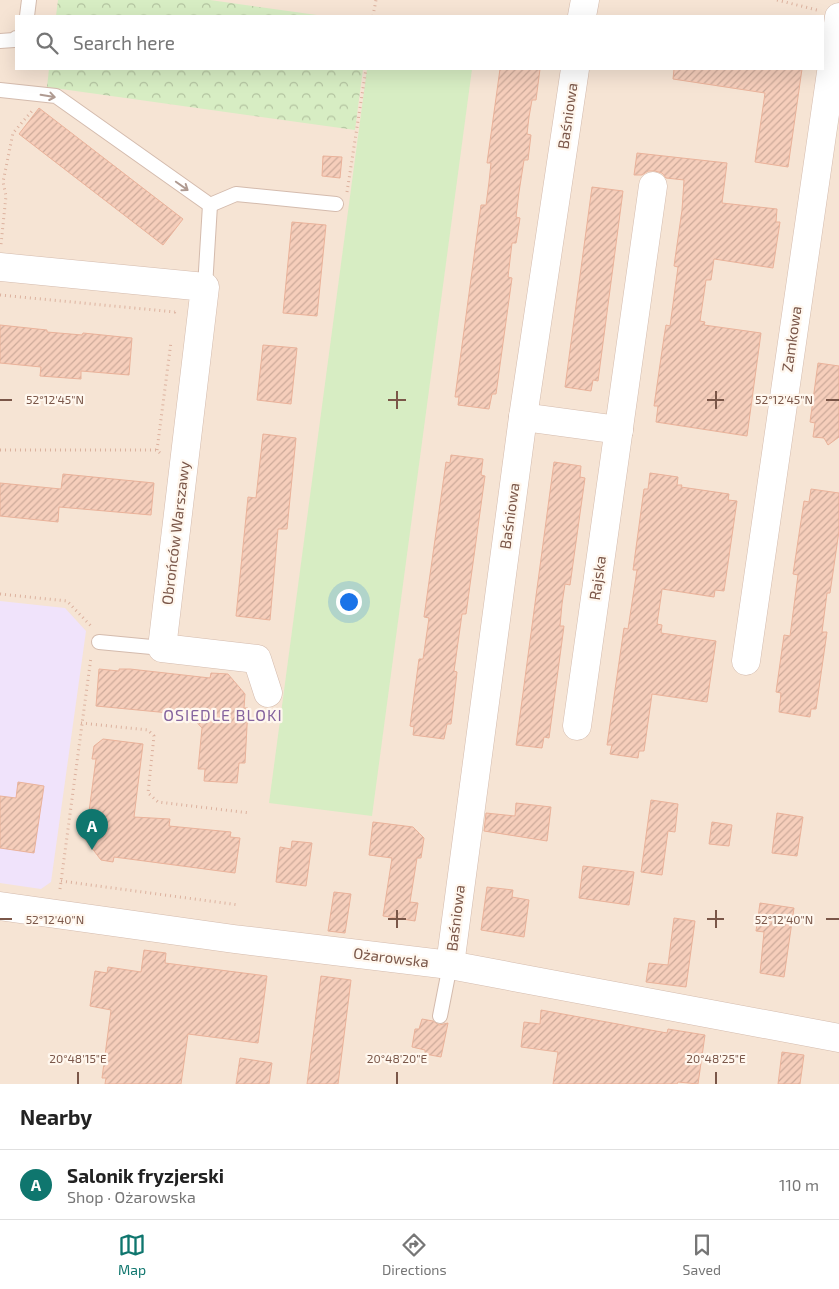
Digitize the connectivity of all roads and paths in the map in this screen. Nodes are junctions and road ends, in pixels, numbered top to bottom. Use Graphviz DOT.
graph roads {
  1 [pos="29,0"];
  2 [pos="376,0"];
  3 [pos="585,0"];
  4 [pos="777,0"];
  5 [pos="830,14"];
  6 [pos="26,15"];
  7 [pos="374,15"];
  8 [pos="582,15"];
  9 [pos="15,39"];
  10 [pos="0,41"];
  11 [pos="824,60"];
  12 [pos="366,70"];
  13 [pos="575,70"];
  14 [pos="823,70"];
  15 [pos="0,90"];
  16 [pos="38,105"];
  17 [pos="653,186"];
  18 [pos="1,187"];
  19 [pos="336,204"];
  20 [pos="210,205"];
  21 [pos="0,251"];
  22 [pos="0,267"];
  23 [pos="204,287"];
  24 [pos="175,312"];
  25 [pos="174,322"];
  26 [pos="171,341"];
  27 [pos="523,417"];
  28 [pos="619,430"];
  29 [pos="0,450"];
  30 [pos="157,450"];
  31 [pos="164,456"];
  32 [pos="0,594"];
  33 [pos="96,642"];
  34 [pos="162,648"];
  35 [pos="746,661"];
  36 [pos="268,693"];
  37 [pos="82,723"];
  38 [pos="577,726"];
  39 [pos="250,813"];
  40 [pos="238,905"];
  41 [pos="0,906"];
  42 [pos="450,965"];
  43 [pos="440,1016"];
  44 [pos="839,1038"];
  1 -- 6 [label="lane"];
  2 -- 7 [label="path"];
  3 -- 8 [label="street"];
  4 -- 5 [label="path"];
  5 -- 11 [label="street, Zamkowa"];
  9 -- 10 [label="lane"];
  12 -- 19 [label="path"];
  13 -- 27 [label="street, Baśniowa"];
  14 -- 35 [label="street, Zamkowa"];
  15 -- 20 [label="lane, one-way"];
  16 -- 18 [label="path"];
  17 -- 28 [label="street, Rajska"];
  18 -- 21 [label="path"];
  19 -- 20 [label="lane"];
  20 -- 23 [label="lane, Obrońców Warszawy"];
  22 -- 23 [label="street"];
  23 -- 34 [label="street, Obrońców Warszawy"];
  24 -- 25 [label="path"];
  26 -- 30 [label="path"];
  27 -- 28 [label="street"];
  27 -- 42 [label="street, Baśniowa"];
  28 -- 38 [label="street, Rajska"];
  29 -- 30 [label="path"];
  30 -- 31 [label="path"];
  32 -- 33 [label="path"];
  33 -- 34 [label="lane"];
  33 -- 37 [label="path"];
  34 -- 36 [label="street"];
  37 -- 39 [label="path"];
  37 -- 40 [label="path"];
  41 -- 42 [label="street, Ożarowska"];
  42 -- 43 [label="lane"];
  42 -- 44 [label="street, Ożarowska"];
}
